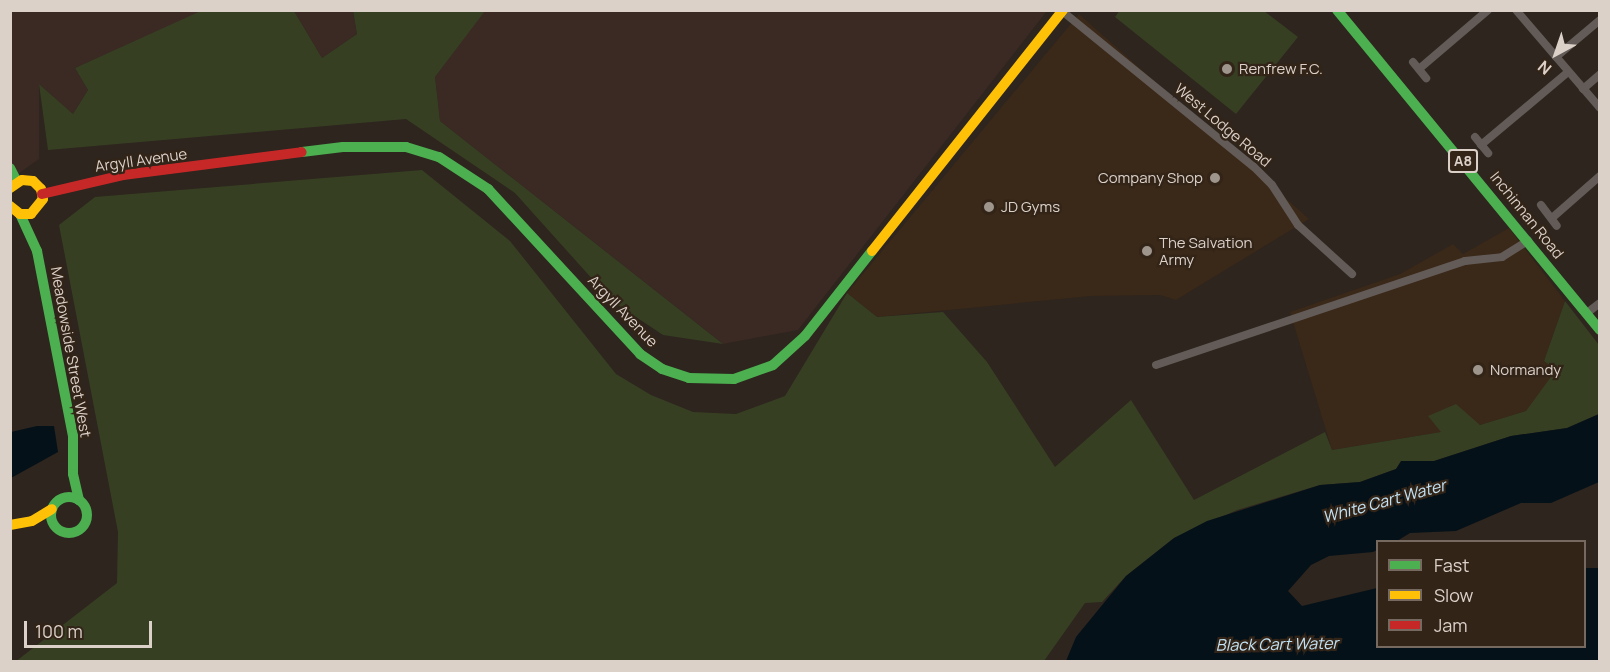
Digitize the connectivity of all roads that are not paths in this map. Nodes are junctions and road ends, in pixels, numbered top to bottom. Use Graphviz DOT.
graph roads {
  1 [pos="1337,10"];
  2 [pos="1488,10"];
  3 [pos="1516,10"];
  4 [pos="1062,11"];
  5 [pos="1599,20"];
  6 [pos="1556,57"];
  7 [pos="1413,62"];
  8 [pos="1419,69"];
  9 [pos="1568,72"];
  10 [pos="1599,74"];
  11 [pos="1426,78"];
  12 [pos="1583,88"];
  13 [pos="1599,108"];
  14 [pos="1474,136"];
  15 [pos="1481,144"];
  16 [pos="1488,153"];
  17 [pos="10,168"];
  18 [pos="1599,176"];
  19 [pos="14,185"];
  20 [pos="42,194"];
  21 [pos="1541,205"];
  22 [pos="10,206"];
  23 [pos="36,211"];
  24 [pos="20,214"];
  25 [pos="1551,218"];
  26 [pos="1557,226"];
  27 [pos="33,236"];
  28 [pos="1528,241"];
  29 [pos="1352,274"];
  30 [pos="1599,303"];
  31 [pos="1587,313"];
  32 [pos="1599,330"];
  33 [pos="1156,365"];
  34 [pos="73,474"];
  35 [pos="61,498"];
  36 [pos="79,500"];
  37 [pos="52,509"];
  38 [pos="32,520"];
  39 [pos="53,523"];
  40 [pos="10,525"];
  1 -- 28 [label="street, Inchinnan Road / A8"];
  2 -- 8 [label="street"];
  3 -- 6 [label="street"];
  4 -- 20 [label="street, Argyll Avenue"];
  4 -- 29 [label="street, West Lodge Road"];
  5 -- 6 [label="street"];
  6 -- 9 [label="street"];
  7 -- 8 [label="street"];
  8 -- 11 [label="street"];
  9 -- 12 [label="street"];
  9 -- 15 [label="street"];
  10 -- 12 [label="street"];
  12 -- 13 [label="street"];
  14 -- 15 [label="street"];
  15 -- 16 [label="street"];
  17 -- 19 [label="street"];
  18 -- 25 [label="street"];
  19 -- 20 [label="street"];
  20 -- 23 [label="street, Meadowside Street West"];
  21 -- 25 [label="street"];
  22 -- 24 [label="street"];
  23 -- 24 [label="street"];
  23 -- 27 [label="street, Meadowside Street West"];
  24 -- 27 [label="street, Meadowside Street West"];
  25 -- 26 [label="street"];
  27 -- 34 [label="street, Meadowside Street West"];
  28 -- 31 [label="street, Inchinnan Road / A8"];
  28 -- 33 [label="street"];
  30 -- 31 [label="street"];
  31 -- 32 [label="street, Inchinnan Road / A8"];
  34 -- 35 [label="street, Meadowside Street West"];
  34 -- 36 [label="street, Meadowside Street West"];
  35 -- 36 [label="street"];
  35 -- 37 [label="street"];
  36 -- 39 [label="street"];
  37 -- 38 [label="street"];
  37 -- 39 [label="street"];
  38 -- 39 [label="street"];
  38 -- 40 [label="street"];
}
